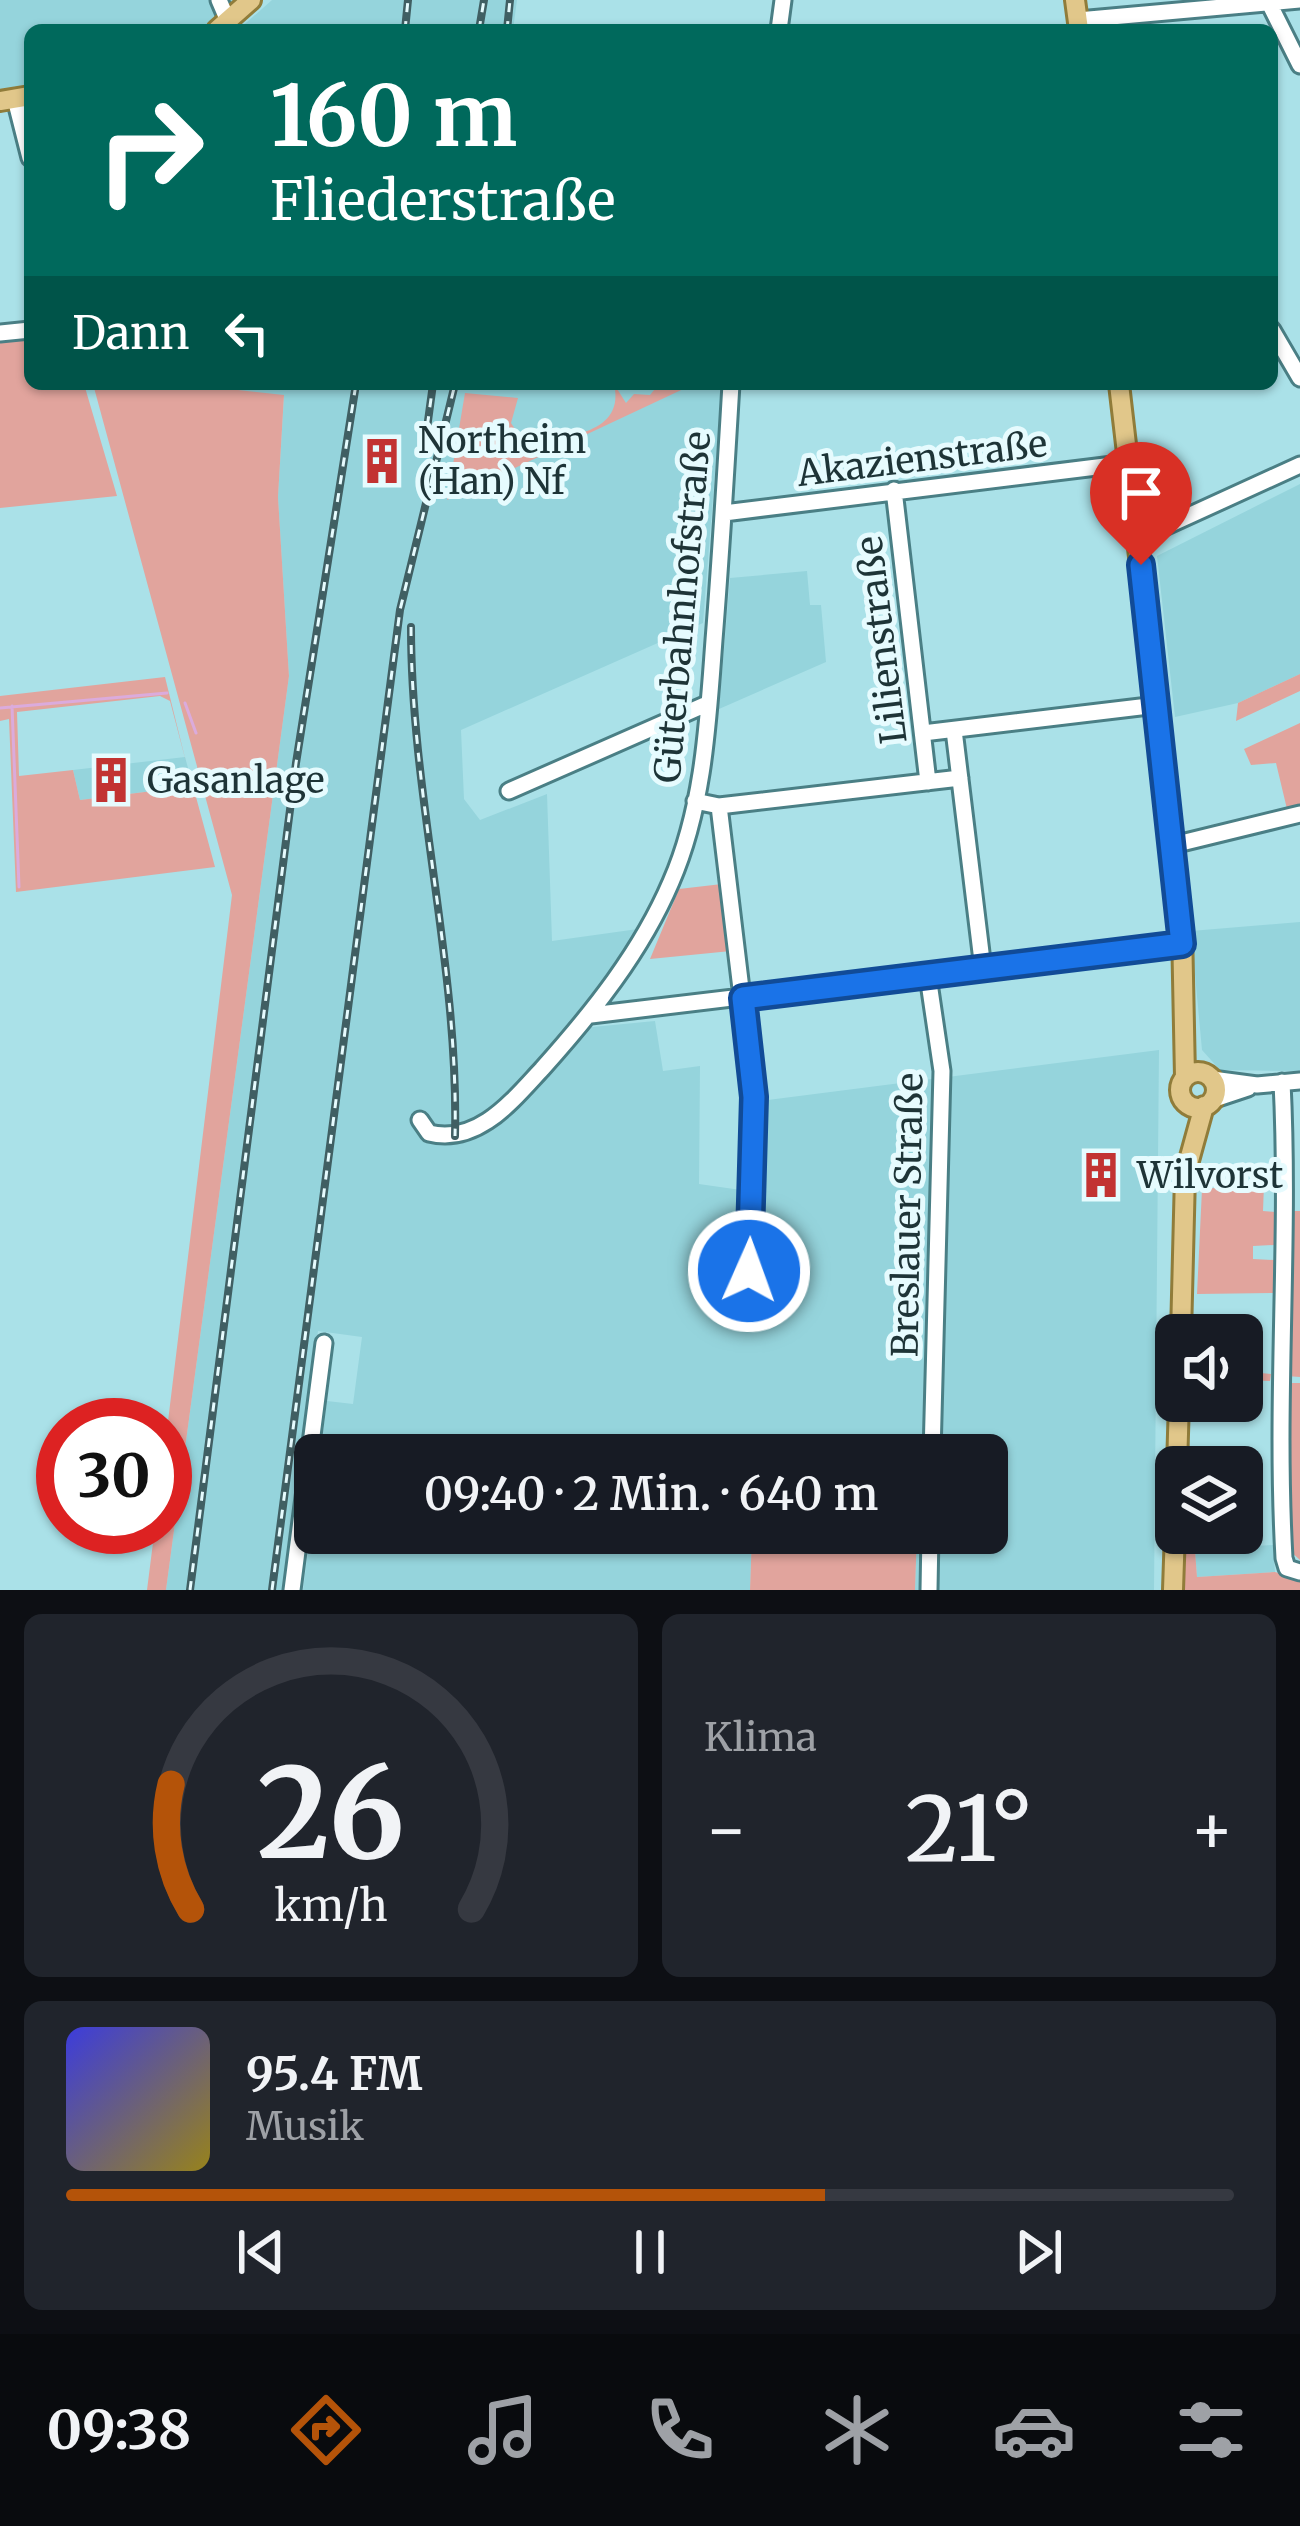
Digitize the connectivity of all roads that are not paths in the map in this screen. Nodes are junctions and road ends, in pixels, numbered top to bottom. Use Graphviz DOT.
graph roads {
  1 [pos="251,0"];
  2 [pos="1300,0"];
  3 [pos="1269,3"];
  4 [pos="1130,16"];
  5 [pos="1077,17"];
  6 [pos="224,24"];
  7 [pos="1120,24"];
  8 [pos="1300,65"];
  9 [pos="15,99"];
  10 [pos="24,134"];
  11 [pos="1278,340"];
  12 [pos="1300,378"];
  13 [pos="731,390"];
  14 [pos="1120,390"];
  15 [pos="1129,463"];
  16 [pos="1300,464"];
  17 [pos="894,490"];
  18 [pos="724,514"];
  19 [pos="1138,539"];
  20 [pos="710,703"];
  21 [pos="1157,705"];
  22 [pos="954,730"];
  23 [pos="922,733"];
  24 [pos="960,778"];
  25 [pos="928,782"];
  26 [pos="509,791"];
  27 [pos="695,801"];
  28 [pos="719,806"];
  29 [pos="1300,814"];
  30 [pos="1173,845"];
  31 [pos="1182,944"];
  32 [pos="982,969"];
  33 [pos="928,976"];
  34 [pos="743,998"];
  35 [pos="591,1015"];
  36 [pos="1200,1076"];
  37 [pos="1282,1082"];
  38 [pos="1300,1082"];
  39 [pos="1257,1085"];
  40 [pos="1182,1098"];
  41 [pos="1208,1103"];
  42 [pos="420,1120"];
  43 [pos="1185,1174"];
  44 [pos="749,1271"];
  45 [pos="1182,1314"];
  46 [pos="324,1343"];
  47 [pos="933,1434"];
  48 [pos="929,1554"];
  49 [pos="1174,1554"];
  50 [pos="1300,1572"];
  51 [pos="292,1590"];
  52 [pos="928,1590"];
  53 [pos="1173,1590"];
  1 -- 6 [label="main road"];
  2 -- 3 [label="street"];
  3 -- 4 [label="street"];
  3 -- 8 [label="street"];
  4 -- 5 [label="street"];
  4 -- 7 [label="street"];
  9 -- 10 [label="street"];
  11 -- 12 [label="street"];
  13 -- 18 [label="street, Güterbahnhofstraße"];
  14 -- 15 [label="main road"];
  15 -- 17 [label="street, Akazienstraße"];
  15 -- 19 [label="main road"];
  16 -- 19 [label="street"];
  17 -- 18 [label="street, Akazienstraße"];
  17 -- 23 [label="street, Lilienstraße"];
  18 -- 20 [label="street, Güterbahnhofstraße"];
  19 -- 21 [label="main road"];
  20 -- 26 [label="street"];
  20 -- 27 [label="street, Güterbahnhofstraße"];
  21 -- 22 [label="street"];
  21 -- 30 [label="main road"];
  22 -- 23 [label="street"];
  22 -- 24 [label="street"];
  23 -- 25 [label="street, Lilienstraße"];
  24 -- 25 [label="street"];
  24 -- 32 [label="street"];
  25 -- 28 [label="street"];
  27 -- 28 [label="street"];
  27 -- 35 [label="street, Güterbahnhofstraße"];
  28 -- 34 [label="street"];
  29 -- 30 [label="street"];
  30 -- 31 [label="main road"];
  31 -- 32 [label="street"];
  31 -- 36 [label="main road"];
  32 -- 33 [label="street"];
  33 -- 34 [label="street"];
  33 -- 47 [label="street, Breslauer Straße"];
  34 -- 35 [label="street"];
  34 -- 44 [label="street"];
  35 -- 42 [label="street, Güterbahnhofstraße"];
  36 -- 39 [label="street"];
  36 -- 40 [label="main road"];
  36 -- 41 [label="main road"];
  37 -- 38 [label="street"];
  37 -- 39 [label="street"];
  37 -- 50 [label="street"];
  39 -- 41 [label="street"];
  40 -- 41 [label="main road"];
  40 -- 43 [label="main road"];
  41 -- 43 [label="main road"];
  43 -- 45 [label="main road"];
  46 -- 51 [label="street"];
  48 -- 52 [label="street"];
  49 -- 53 [label="main road"];
}
